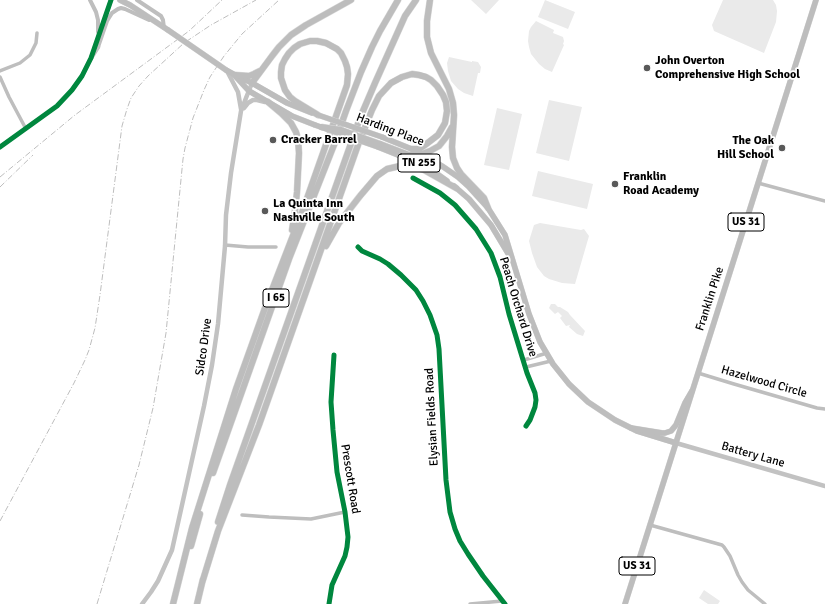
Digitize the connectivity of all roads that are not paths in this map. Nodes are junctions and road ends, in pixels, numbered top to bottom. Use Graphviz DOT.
graph roads {
  1 [pos="90,0"];
  2 [pos="111,0"];
  3 [pos="120,0"];
  4 [pos="138,0"];
  5 [pos="351,0"];
  6 [pos="398,0"];
  7 [pos="416,0"];
  8 [pos="430,0"];
  9 [pos="816,0"];
  10 [pos="163,28"];
  11 [pos="37,34"];
  12 [pos="98,40"];
  13 [pos="98,47"];
  14 [pos="91,58"];
  15 [pos="261,70"];
  16 [pos="0,71"];
  17 [pos="0,77"];
  18 [pos="233,77"];
  19 [pos="252,83"];
  20 [pos="249,91"];
  21 [pos="268,102"];
  22 [pos="241,112"];
  23 [pos="318,115"];
  24 [pos="454,118"];
  25 [pos="318,126"];
  26 [pos="26,129"];
  27 [pos="379,146"];
  28 [pos="0,147"];
  29 [pos="412,149"];
  30 [pos="423,154"];
  31 [pos="413,178"];
  32 [pos="758,183"];
  33 [pos="456,188"];
  34 [pos="825,201"];
  35 [pos="488,208"];
  36 [pos="225,245"];
  37 [pos="276,247"];
  38 [pos="358,247"];
  39 [pos="285,256"];
  40 [pos="515,266"];
  41 [pos="313,273"];
  42 [pos="547,353"];
  43 [pos="334,355"];
  44 [pos="524,360"];
  45 [pos="551,361"];
  46 [pos="526,367"];
  47 [pos="698,372"];
  48 [pos="692,390"];
  49 [pos="825,409"];
  50 [pos="526,426"];
  51 [pos="631,428"];
  52 [pos="676,443"];
  53 [pos="825,486"];
  54 [pos="345,512"];
  55 [pos="242,515"];
  56 [pos="650,525"];
  57 [pos="202,583"];
  58 [pos="504,602"];
  59 [pos="142,604"];
  60 [pos="173,604"];
  61 [pos="177,604"];
  62 [pos="197,604"];
  63 [pos="329,604"];
  64 [pos="470,604"];
  65 [pos="625,604"];
  66 [pos="765,604"];
  1 -- 12 [label="street"];
  2 -- 12 [label="street"];
  3 -- 10 [label="main road, Harding Place"];
  4 -- 10 [label="street"];
  5 -- 15 [label="highway"];
  6 -- 61 [label="highway, I 65"];
  7 -- 57 [label="highway, I 65"];
  8 -- 24 [label="highway"];
  9 -- 32 [label="main road, Franklin Pike / US 31"];
  10 -- 13 [label="street"];
  10 -- 18 [label="main road, Harding Place / TN 255, bridge"];
  11 -- 16 [label="street"];
  12 -- 14 [label="street"];
  13 -- 14 [label="main road"];
  14 -- 26 [label="street"];
  15 -- 18 [label="highway"];
  15 -- 19 [label="highway"];
  17 -- 26 [label="street"];
  18 -- 19 [label="main road, Harding Place / TN 255"];
  18 -- 20 [label="main road, Harding Place / TN 255"];
  18 -- 22 [label="main road"];
  19 -- 20 [label="main road, Sidco Drive"];
  19 -- 23 [label="main road, Harding Place / TN 255"];
  20 -- 21 [label="main road, Harding Place / TN 255"];
  20 -- 22 [label="main road, Sidco Drive"];
  21 -- 22 [label="main road"];
  21 -- 25 [label="main road, Harding Place / TN 255"];
  21 -- 39 [label="highway"];
  22 -- 36 [label="main road, Sidco Drive"];
  23 -- 29 [label="main road, Harding Place / TN 255, bridge"];
  23 -- 39 [label="highway"];
  24 -- 30 [label="highway"];
  24 -- 35 [label="highway"];
  25 -- 27 [label="highway, bridge"];
  26 -- 28 [label="street"];
  27 -- 30 [label="highway"];
  27 -- 33 [label="main road, Harding Place / TN 255"];
  29 -- 30 [label="main road, Harding Place / TN 255"];
  29 -- 41 [label="highway"];
  30 -- 35 [label="main road, Harding Place / TN 255"];
  31 -- 44 [label="street, Peach Orchard Drive"];
  32 -- 34 [label="street"];
  32 -- 47 [label="main road, Franklin Pike / US 31"];
  33 -- 40 [label="main road, Harding Place / TN 255"];
  33 -- 41 [label="highway"];
  35 -- 40 [label="main road, Harding Place / TN 255"];
  36 -- 37 [label="street"];
  36 -- 59 [label="main road, Sidco Drive"];
  38 -- 58 [label="street, Elysian Fields Road"];
  39 -- 60 [label="highway"];
  40 -- 42 [label="main road, Harding Place"];
  41 -- 57 [label="highway"];
  42 -- 44 [label="street"];
  42 -- 45 [label="main road, Harding Place"];
  43 -- 54 [label="street, Prescott Road"];
  44 -- 46 [label="street, Peach Orchard Drive"];
  45 -- 46 [label="street"];
  45 -- 51 [label="main road, Harding Place"];
  46 -- 50 [label="street, Peach Orchard Drive"];
  47 -- 48 [label="main road, Franklin Pike / US 31"];
  47 -- 49 [label="street, Hazelwood Circle"];
  48 -- 51 [label="main road"];
  48 -- 52 [label="main road, Franklin Pike / US 31"];
  51 -- 52 [label="main road, Harding Place"];
  52 -- 53 [label="main road, Battery Lane"];
  52 -- 56 [label="main road, Franklin Pike / US 31"];
  54 -- 55 [label="street"];
  54 -- 63 [label="street, Prescott Road"];
  56 -- 65 [label="main road, Franklin Pike / US 31"];
  56 -- 66 [label="street"];
  57 -- 62 [label="highway, I 65"];
  58 -- 64 [label="street"];
}
